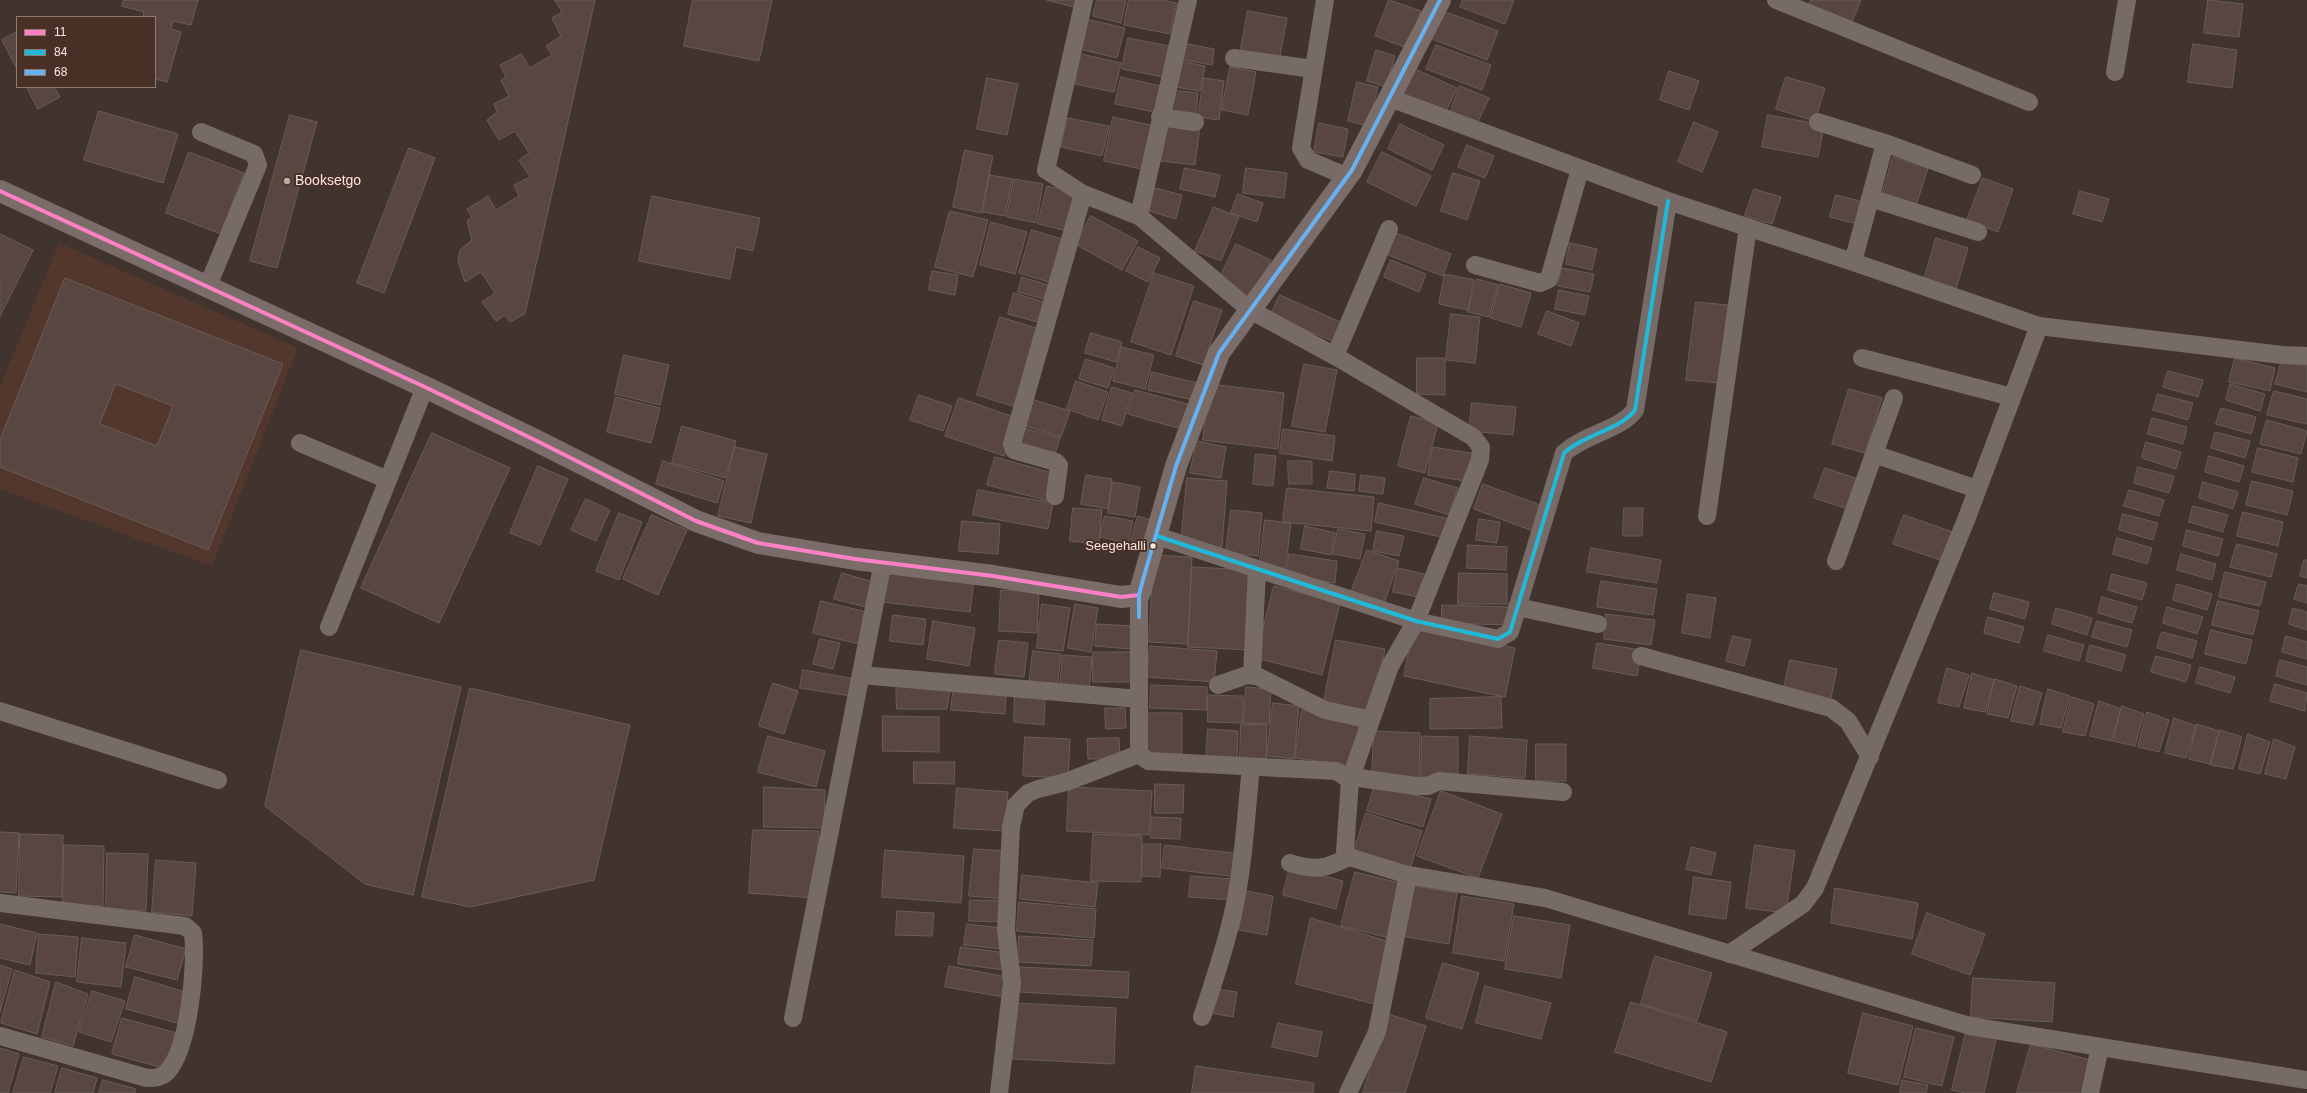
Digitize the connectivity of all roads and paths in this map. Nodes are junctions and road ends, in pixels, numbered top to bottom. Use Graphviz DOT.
graph roads {
  1 [pos="1084,0"];
  2 [pos="1188,0"];
  3 [pos="1324,0"];
  4 [pos="1440,0"];
  5 [pos="2127,0"];
  6 [pos="1786,2"];
  7 [pos="1234,58"];
  8 [pos="1313,69"];
  9 [pos="2115,72"];
  10 [pos="1390,98"];
  11 [pos="2029,102"];
  12 [pos="1160,117"];
  13 [pos="1194,122"];
  14 [pos="1818,122"];
  15 [pos="201,132"];
  16 [pos="1885,143"];
  17 [pos="1580,169"];
  18 [pos="1972,175"];
  19 [pos="1348,177"];
  20 [pos="0,191"];
  21 [pos="1083,194"];
  22 [pos="1870,198"];
  23 [pos="1668,201"];
  24 [pos="1139,216"];
  25 [pos="1748,227"];
  26 [pos="1389,229"];
  27 [pos="1978,232"];
  28 [pos="1853,262"];
  29 [pos="1475,265"];
  30 [pos="207,288"];
  31 [pos="1250,310"];
  32 [pos="2039,326"];
  33 [pos="1334,356"];
  34 [pos="2307,356"];
  35 [pos="1862,358"];
  36 [pos="425,387"];
  37 [pos="2012,397"];
  38 [pos="1894,398"];
  39 [pos="300,443"];
  40 [pos="1874,454"];
  41 [pos="388,480"];
  42 [pos="1978,489"];
  43 [pos="1055,496"];
  44 [pos="1707,516"];
  45 [pos="1156,536"];
  46 [pos="1836,561"];
  47 [pos="884,562"];
  48 [pos="1257,570"];
  49 [pos="1139,595"];
  50 [pos="1517,607"];
  51 [pos="1416,621"];
  52 [pos="1598,624"];
  53 [pos="329,628"];
  54 [pos="1641,656"];
  55 [pos="861,675"];
  56 [pos="1252,675"];
  57 [pos="1218,685"];
  58 [pos="1139,699"];
  59 [pos="0,710"];
  60 [pos="1371,720"];
  61 [pos="1139,754"];
  62 [pos="1870,757"];
  63 [pos="1251,767"];
  64 [pos="1351,778"];
  65 [pos="218,780"];
  66 [pos="1563,792"];
  67 [pos="1350,857"];
  68 [pos="1290,863"];
  69 [pos="1408,875"];
  70 [pos="0,903"];
  71 [pos="1729,954"];
  72 [pos="1202,1017"];
  73 [pos="793,1018"];
  74 [pos="0,1036"];
  75 [pos="2100,1047"];
  76 [pos="2307,1080"];
  77 [pos="999,1093"];
  78 [pos="1348,1093"];
  79 [pos="2090,1093"];
  1 -- 21 [label="street"];
  2 -- 12 [label="street"];
  3 -- 8 [label="street"];
  4 -- 10 [label="main road"];
  5 -- 9 [label="street"];
  6 -- 11 [label="street"];
  7 -- 8 [label="street"];
  8 -- 19 [label="street"];
  10 -- 17 [label="street"];
  10 -- 19 [label="main road"];
  12 -- 13 [label="street"];
  12 -- 24 [label="street"];
  14 -- 16 [label="street"];
  15 -- 30 [label="street"];
  16 -- 18 [label="street"];
  16 -- 22 [label="street"];
  17 -- 23 [label="street"];
  17 -- 29 [label="street"];
  19 -- 31 [label="main road"];
  20 -- 30 [label="main road"];
  21 -- 24 [label="street"];
  21 -- 43 [label="street"];
  22 -- 27 [label="street"];
  22 -- 28 [label="street"];
  23 -- 25 [label="street"];
  23 -- 50 [label="street"];
  24 -- 31 [label="street"];
  25 -- 28 [label="street"];
  25 -- 44 [label="street"];
  26 -- 33 [label="street"];
  28 -- 32 [label="street"];
  30 -- 36 [label="main road"];
  31 -- 33 [label="street"];
  31 -- 45 [label="main road"];
  32 -- 34 [label="street"];
  32 -- 37 [label="street"];
  33 -- 51 [label="street"];
  35 -- 37 [label="street"];
  36 -- 41 [label="street"];
  36 -- 47 [label="main road"];
  37 -- 42 [label="street"];
  38 -- 40 [label="street"];
  39 -- 41 [label="street"];
  40 -- 42 [label="street"];
  40 -- 46 [label="street"];
  41 -- 53 [label="street"];
  42 -- 62 [label="street"];
  45 -- 48 [label="street"];
  45 -- 49 [label="main road"];
  47 -- 49 [label="main road"];
  47 -- 55 [label="street"];
  48 -- 51 [label="street"];
  48 -- 56 [label="street"];
  49 -- 58 [label="street"];
  50 -- 51 [label="street"];
  50 -- 52 [label="street"];
  51 -- 60 [label="street"];
  54 -- 62 [label="street"];
  55 -- 58 [label="street"];
  55 -- 73 [label="street"];
  56 -- 57 [label="street"];
  56 -- 60 [label="street"];
  58 -- 61 [label="street"];
  59 -- 65 [label="street"];
  60 -- 64 [label="street"];
  61 -- 63 [label="street"];
  61 -- 77 [label="street"];
  62 -- 71 [label="street"];
  63 -- 64 [label="street"];
  63 -- 72 [label="street"];
  64 -- 66 [label="street"];
  64 -- 67 [label="street"];
  67 -- 68 [label="street"];
  67 -- 69 [label="street"];
  69 -- 71 [label="street"];
  69 -- 78 [label="street"];
  70 -- 74 [label="street"];
  71 -- 75 [label="street"];
  75 -- 76 [label="street"];
  75 -- 79 [label="street"];
}
